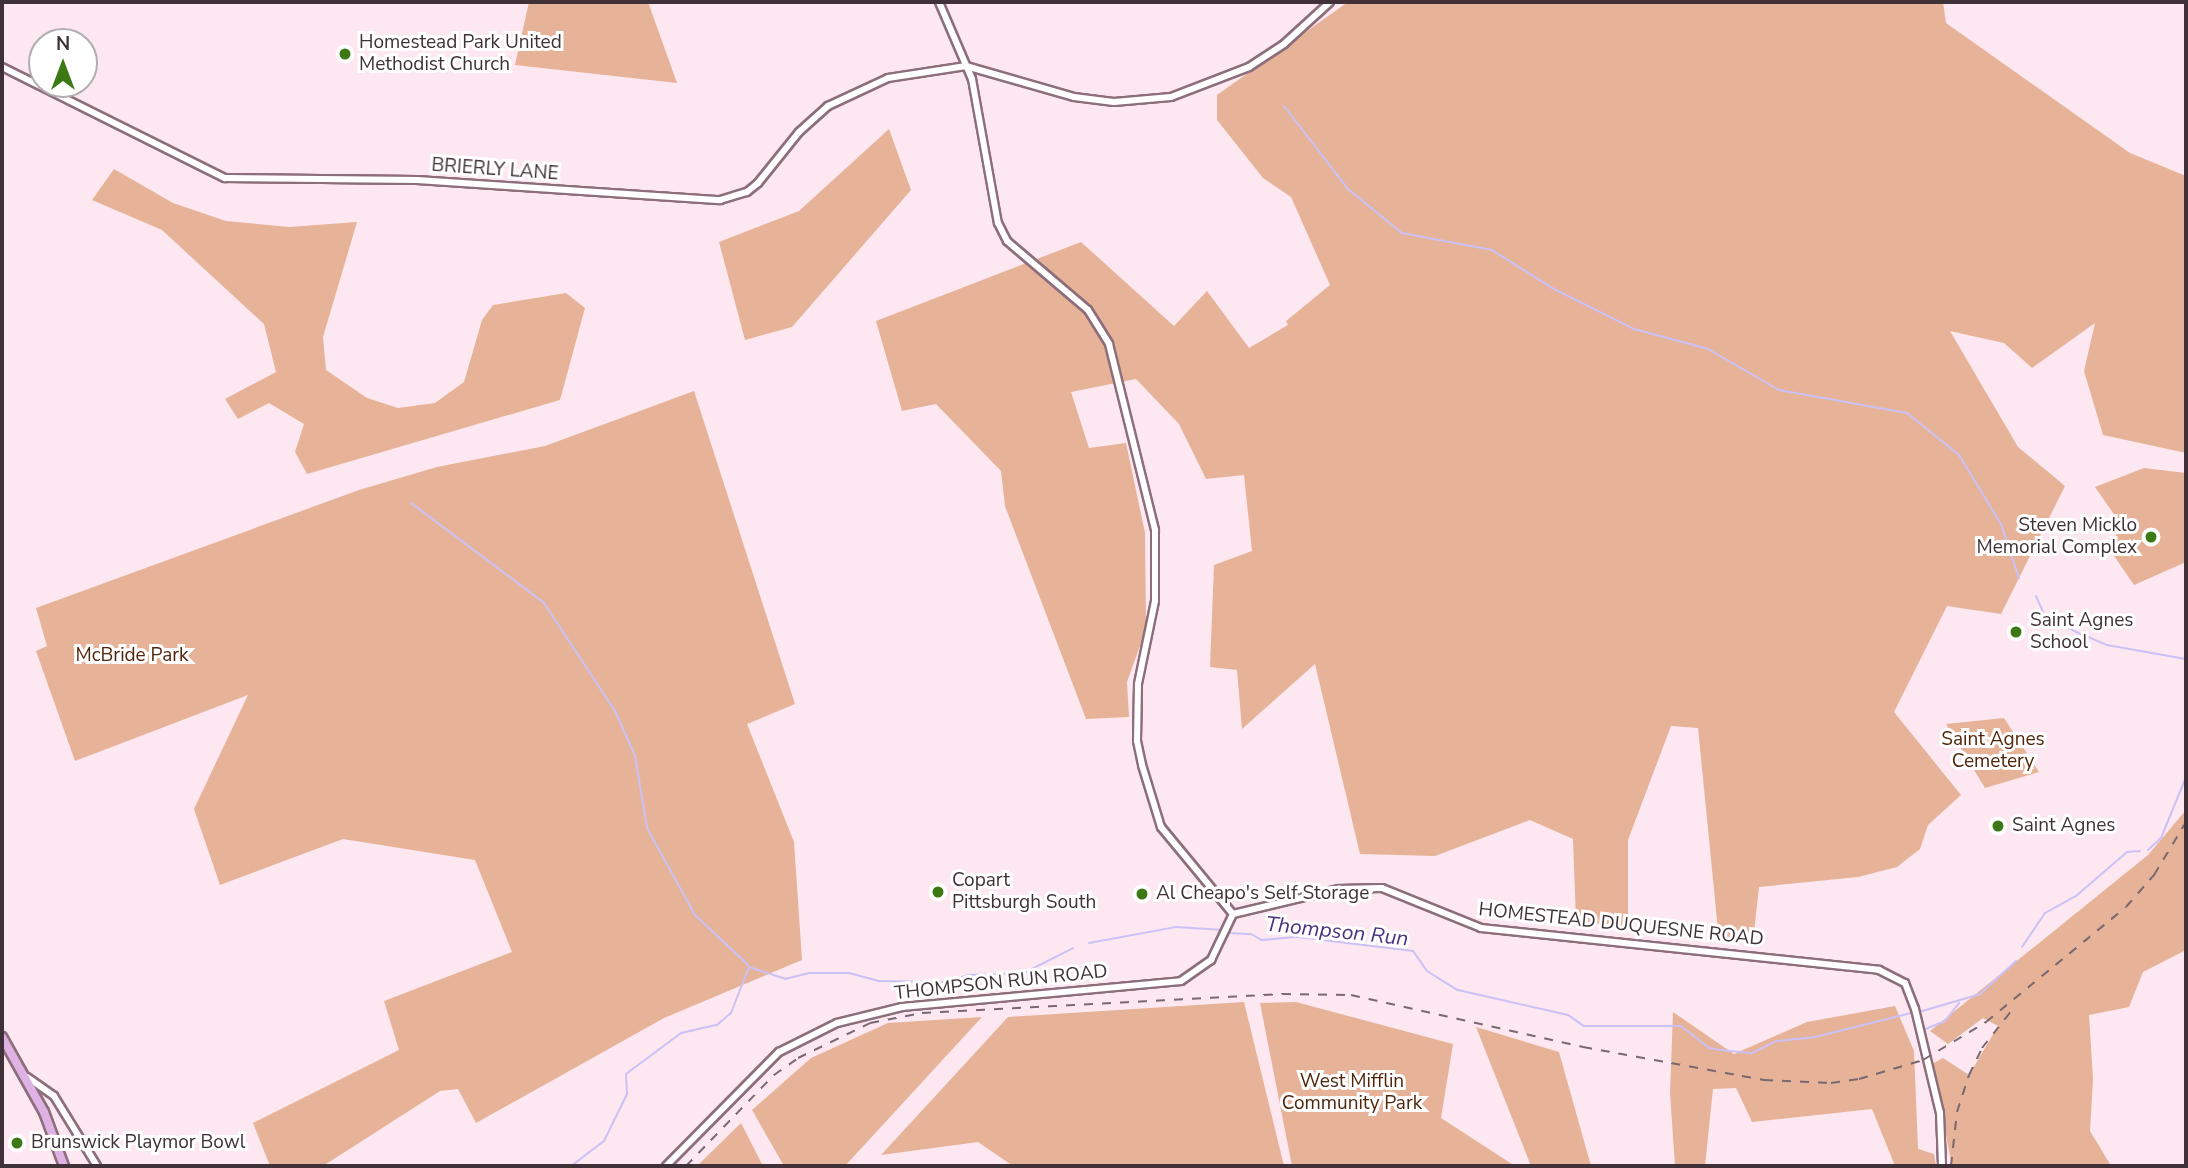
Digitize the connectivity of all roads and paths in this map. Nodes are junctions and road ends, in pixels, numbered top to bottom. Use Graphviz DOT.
graph roads {
  1 [pos="939,2"];
  2 [pos="1330,2"];
  3 [pos="966,66"];
  4 [pos="2,67"];
  5 [pos="1233,914"];
  6 [pos="2,1037"];
  7 [pos="27,1077"];
  8 [pos="64,1166"];
  9 [pos="97,1166"];
  10 [pos="666,1166"];
  11 [pos="1942,1166"];
  1 -- 3 [label="street"];
  2 -- 3 [label="street"];
  3 -- 4 [label="street, BRIERLY LANE"];
  3 -- 5 [label="street"];
  5 -- 10 [label="street, THOMPSON RUN ROAD"];
  5 -- 11 [label="street, HOMESTEAD DUQUESNE ROAD"];
  6 -- 7 [label="main road"];
  7 -- 8 [label="main road"];
  7 -- 9 [label="street"];
}
